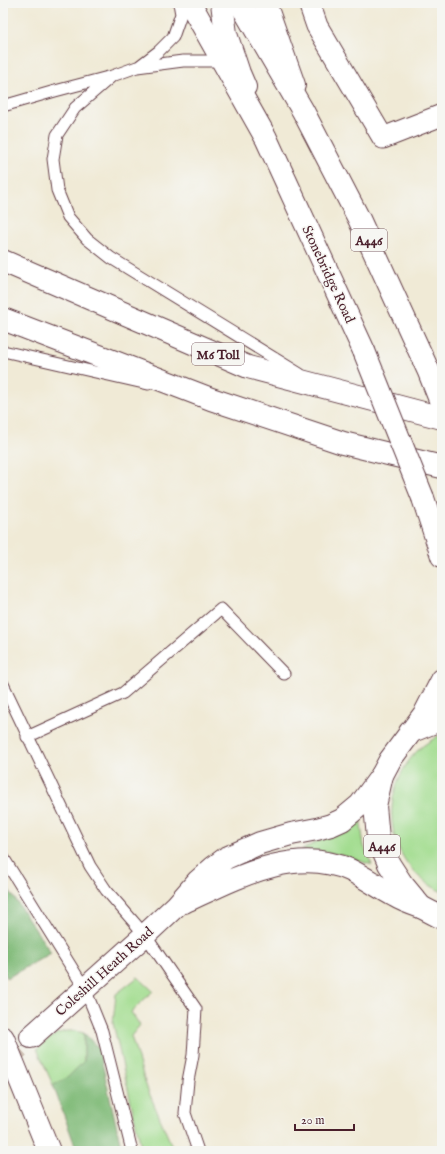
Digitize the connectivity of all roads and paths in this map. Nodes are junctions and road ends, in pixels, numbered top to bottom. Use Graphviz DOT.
graph roads {
  1 [pos="179,3"];
  2 [pos="190,3"];
  3 [pos="222,3"];
  4 [pos="240,3"];
  5 [pos="265,3"];
  6 [pos="309,3"];
  7 [pos="223,61"];
  8 [pos="137,67"];
  9 [pos="112,76"];
  10 [pos="3,106"];
  11 [pos="303,111"];
  12 [pos="442,115"];
  13 [pos="266,138"];
  14 [pos="3,261"];
  15 [pos="3,319"];
  16 [pos="3,351"];
  17 [pos="320,386"];
  18 [pos="211,399"];
  19 [pos="442,405"];
  20 [pos="442,418"];
  21 [pos="442,467"];
  22 [pos="442,556"];
  23 [pos="284,674"];
  24 [pos="442,680"];
  25 [pos="3,684"];
  26 [pos="442,719"];
  27 [pos="410,732"];
  28 [pos="27,737"];
  29 [pos="382,776"];
  30 [pos="3,857"];
  31 [pos="177,905"];
  32 [pos="421,907"];
  33 [pos="442,918"];
  34 [pos="146,935"];
  35 [pos="85,989"];
  36 [pos="31,1037"];
  37 [pos="3,1038"];
  38 [pos="49,1151"];
  39 [pos="132,1151"];
  40 [pos="198,1151"];
  1 -- 8 [label="lane"];
  2 -- 7 [label="main road, Stonebridge Road"];
  3 -- 13 [label="main road"];
  4 -- 11 [label="main road, A446"];
  5 -- 11 [label="main road"];
  6 -- 12 [label="street"];
  7 -- 8 [label="lane"];
  7 -- 13 [label="main road, Stonebridge Road"];
  8 -- 9 [label="lane"];
  9 -- 10 [label="lane"];
  9 -- 17 [label="lane"];
  11 -- 19 [label="main road, A446"];
  13 -- 22 [label="main road, Stonebridge Road, bridge"];
  14 -- 17 [label="main road, M6 Toll"];
  15 -- 18 [label="main road"];
  16 -- 18 [label="lane"];
  17 -- 20 [label="main road, M6 Toll"];
  18 -- 21 [label="main road"];
  23 -- 28 [label="lane"];
  24 -- 27 [label="main road, A446"];
  25 -- 28 [label="lane"];
  26 -- 27 [label="main road"];
  27 -- 29 [label="main road, A446"];
  28 -- 34 [label="lane"];
  29 -- 31 [label="main road, Coleshill Heath Road"];
  29 -- 32 [label="main road, A446"];
  30 -- 35 [label="lane"];
  31 -- 32 [label="main road, Coleshill Heath Road"];
  31 -- 34 [label="main road, Coleshill Heath Road"];
  32 -- 33 [label="main road, A446"];
  34 -- 35 [label="main road, Coleshill Heath Road"];
  34 -- 40 [label="lane"];
  35 -- 36 [label="main road, Coleshill Heath Road"];
  35 -- 39 [label="lane"];
  37 -- 38 [label="main road"];
}
